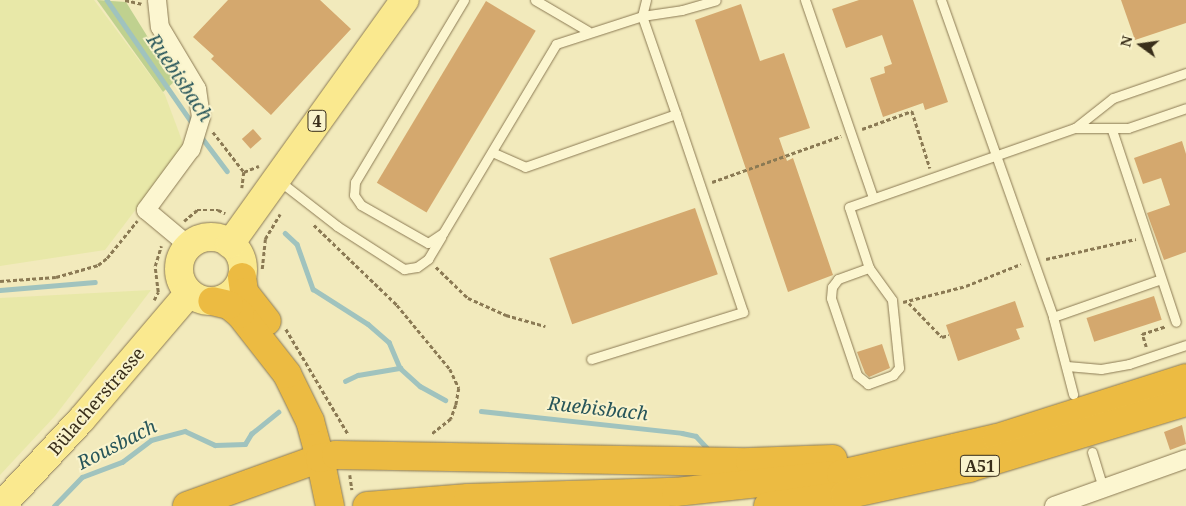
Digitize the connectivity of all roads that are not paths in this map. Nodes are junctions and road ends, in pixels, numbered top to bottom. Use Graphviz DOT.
graph roads {
  1 [pos="158,0"];
  2 [pos="406,0"];
  3 [pos="464,0"];
  4 [pos="535,0"];
  5 [pos="646,0"];
  6 [pos="716,0"];
  7 [pos="805,0"];
  8 [pos="941,0"];
  9 [pos="642,16"];
  10 [pos="588,32"];
  11 [pos="1186,73"];
  12 [pos="1186,108"];
  13 [pos="676,114"];
  14 [pos="1076,128"];
  15 [pos="1112,130"];
  16 [pos="492,152"];
  17 [pos="996,154"];
  18 [pos="272,170"];
  19 [pos="873,197"];
  20 [pos="186,233"];
  21 [pos="443,233"];
  22 [pos="230,244"];
  23 [pos="869,268"];
  24 [pos="252,274"];
  25 [pos="1161,279"];
  26 [pos="200,297"];
  27 [pos="1053,317"];
  28 [pos="1176,322"];
  29 [pos="1186,345"];
  30 [pos="591,359"];
  31 [pos="1067,366"];
  32 [pos="1186,378"];
  33 [pos="1073,394"];
  34 [pos="1186,402"];
  35 [pos="336,450"];
  36 [pos="954,450"];
  37 [pos="1092,452"];
  38 [pos="1186,459"];
  39 [pos="1103,489"];
  40 [pos="336,499"];
  41 [pos="1,506"];
  42 [pos="187,506"];
  43 [pos="367,506"];
  44 [pos="768,506"];
  45 [pos="1054,506"];
  1 -- 20 [label="street"];
  2 -- 18 [label="main road, 4"];
  3 -- 21 [label="lane"];
  4 -- 10 [label="lane"];
  5 -- 9 [label="lane"];
  6 -- 9 [label="lane"];
  7 -- 19 [label="lane"];
  8 -- 17 [label="lane"];
  9 -- 10 [label="lane"];
  9 -- 13 [label="lane"];
  10 -- 16 [label="lane"];
  11 -- 14 [label="lane"];
  12 -- 15 [label="lane"];
  13 -- 16 [label="lane"];
  13 -- 30 [label="lane"];
  14 -- 15 [label="lane"];
  14 -- 17 [label="lane"];
  15 -- 25 [label="lane"];
  16 -- 21 [label="lane"];
  17 -- 19 [label="lane"];
  17 -- 27 [label="lane"];
  18 -- 21 [label="lane"];
  18 -- 22 [label="main road, 4"];
  19 -- 23 [label="lane"];
  20 -- 22 [label="main road"];
  20 -- 26 [label="main road"];
  22 -- 24 [label="main road"];
  23 -- 23 [label="lane"];
  24 -- 26 [label="main road"];
  24 -- 35 [label="highway"];
  25 -- 27 [label="lane"];
  25 -- 28 [label="lane"];
  26 -- 35 [label="highway"];
  26 -- 41 [label="main road, Bülacherstrasse"];
  27 -- 31 [label="lane"];
  29 -- 31 [label="lane"];
  31 -- 33 [label="lane"];
  32 -- 36 [label="highway, A51"];
  34 -- 44 [label="highway, A51"];
  35 -- 36 [label="highway"];
  35 -- 40 [label="highway"];
  35 -- 42 [label="highway"];
  36 -- 43 [label="highway, A51"];
  37 -- 39 [label="lane"];
  38 -- 39 [label="street"];
  39 -- 45 [label="street"];
}
